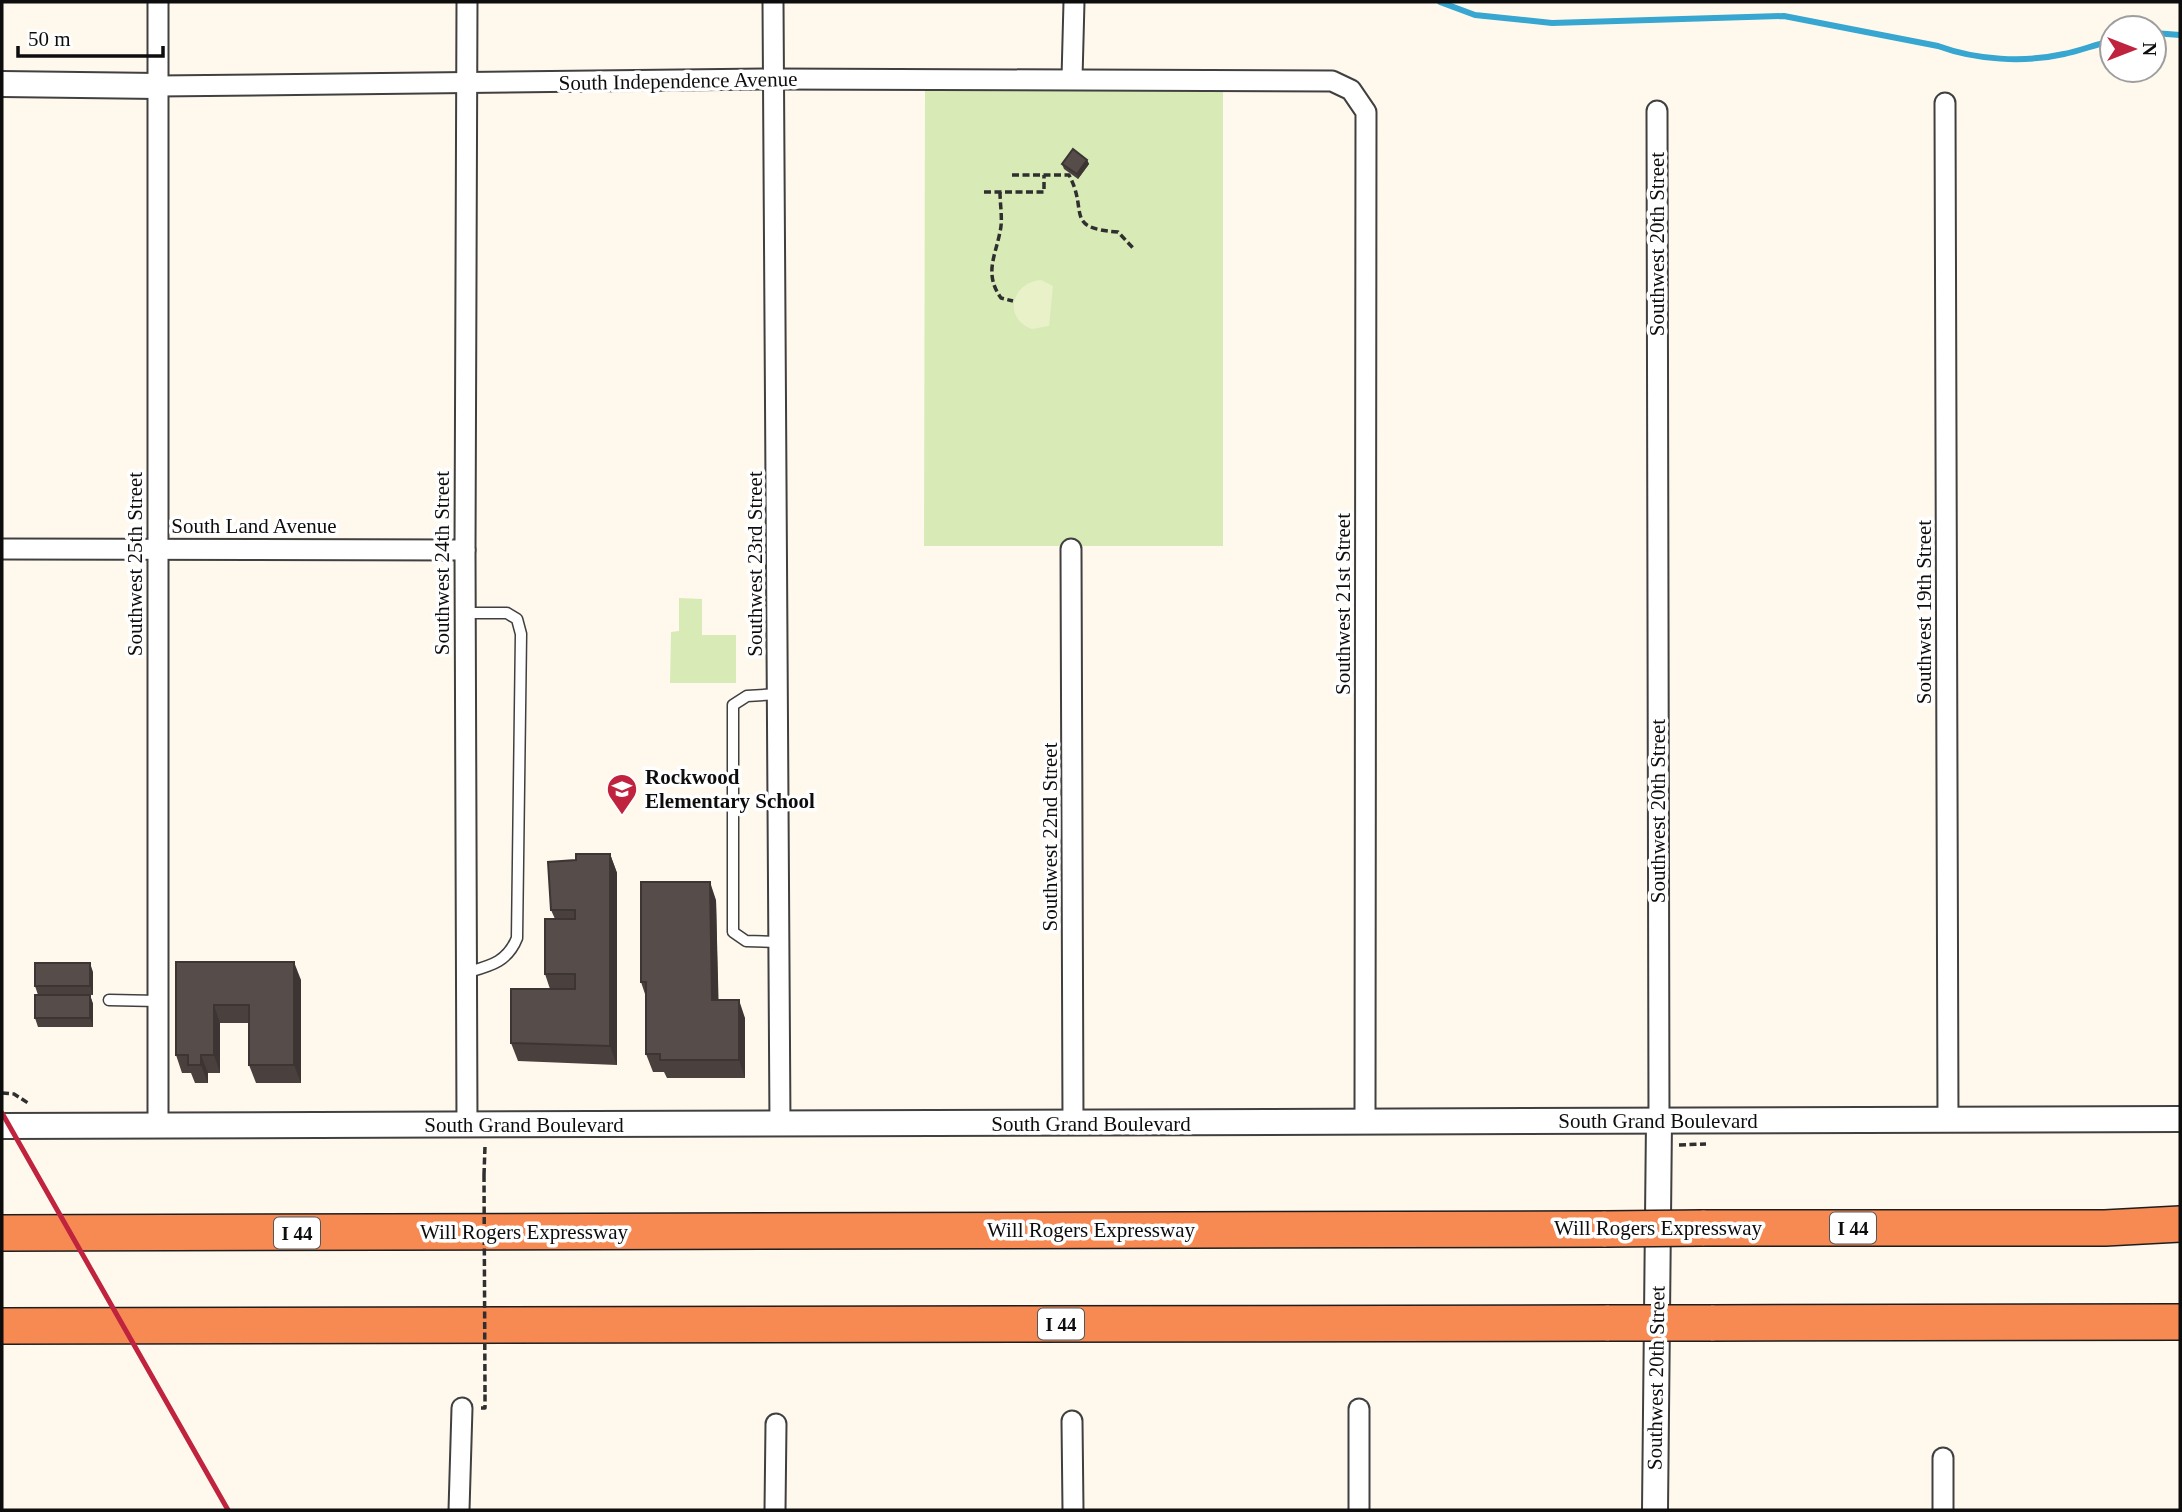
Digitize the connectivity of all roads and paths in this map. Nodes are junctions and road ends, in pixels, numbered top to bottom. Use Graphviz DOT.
graph roads {
  1 [pos="158,2"];
  2 [pos="467,2"];
  3 [pos="773,2"];
  4 [pos="1074,2"];
  5 [pos="1072,78"];
  6 [pos="774,79"];
  7 [pos="2,84"];
  8 [pos="466,84"];
  9 [pos="158,86"];
  10 [pos="1351,90"];
  11 [pos="1945,103"];
  12 [pos="1657,111"];
  13 [pos="1012,175"];
  14 [pos="1044,175"];
  15 [pos="984,192"];
  16 [pos="1000,192"];
  17 [pos="1133,248"];
  18 [pos="1013,302"];
  19 [pos="158,548"];
  20 [pos="2,549"];
  21 [pos="1071,549"];
  22 [pos="464,550"];
  23 [pos="464,613"];
  24 [pos="779,694"];
  25 [pos="779,942"];
  26 [pos="464,974"];
  27 [pos="109,1000"];
  28 [pos="158,1001"];
  29 [pos="2180,1119"];
  30 [pos="1948,1120"];
  31 [pos="1658,1121"];
  32 [pos="1365,1122"];
  33 [pos="1073,1124"];
  34 [pos="467,1125"];
  35 [pos="780,1125"];
  36 [pos="2,1126"];
  37 [pos="158,1126"];
  38 [pos="485,1144"];
  39 [pos="2180,1214"];
  40 [pos="2180,1224"];
  41 [pos="2105,1228"];
  42 [pos="2,1233"];
  43 [pos="2180,1322"];
  44 [pos="2,1326"];
  45 [pos="485,1392"];
  46 [pos="462,1408"];
  47 [pos="1359,1409"];
  48 [pos="1072,1422"];
  49 [pos="776,1424"];
  50 [pos="1943,1458"];
  51 [pos="460,1510"];
  52 [pos="775,1510"];
  53 [pos="1073,1510"];
  54 [pos="1359,1510"];
  55 [pos="1655,1510"];
  56 [pos="1943,1510"];
  1 -- 9 [label="street, Southwest 25th Street"];
  2 -- 8 [label="street, Southwest 24th Street"];
  3 -- 6 [label="street, Southwest 23rd Street"];
  4 -- 5 [label="street"];
  5 -- 6 [label="street, South Independence Avenue"];
  5 -- 10 [label="street, South Independence Avenue"];
  6 -- 8 [label="street, South Independence Avenue"];
  6 -- 24 [label="street, Southwest 23rd Street"];
  7 -- 9 [label="street, South Independence Avenue"];
  8 -- 9 [label="street, South Independence Avenue"];
  8 -- 22 [label="street, Southwest 24th Street"];
  9 -- 19 [label="street, Southwest 25th Street"];
  10 -- 32 [label="street, Southwest 21st Street"];
  11 -- 30 [label="street, Southwest 19th Street"];
  12 -- 31 [label="street, Southwest 20th Street"];
  13 -- 14 [label="path"];
  14 -- 16 [label="path"];
  14 -- 17 [label="path"];
  15 -- 16 [label="path"];
  16 -- 18 [label="path"];
  19 -- 20 [label="street, South Land Avenue"];
  19 -- 22 [label="street, South Land Avenue"];
  19 -- 28 [label="street, Southwest 25th Street"];
  21 -- 33 [label="street, Southwest 22nd Street"];
  22 -- 23 [label="street, Southwest 24th Street"];
  23 -- 26 [label="street, Southwest 24th Street"];
  23 -- 26 [label="lane"];
  24 -- 25 [label="street, Southwest 23rd Street"];
  24 -- 25 [label="lane"];
  25 -- 35 [label="street, Southwest 23rd Street"];
  26 -- 34 [label="street, Southwest 24th Street"];
  27 -- 28 [label="lane"];
  28 -- 37 [label="street, Southwest 25th Street"];
  29 -- 30 [label="street, South Grand Boulevard"];
  30 -- 31 [label="street, South Grand Boulevard"];
  31 -- 32 [label="street, South Grand Boulevard"];
  31 -- 55 [label="street, Southwest 20th Street"];
  32 -- 33 [label="street, South Grand Boulevard"];
  33 -- 35 [label="street, South Grand Boulevard"];
  34 -- 35 [label="street, South Grand Boulevard"];
  34 -- 37 [label="street, South Grand Boulevard"];
  36 -- 37 [label="street, South Grand Boulevard"];
  38 -- 45 [label="path, bridge"];
  39 -- 41 [label="highway"];
  40 -- 41 [label="highway, Will Rogers Expressway / I 44"];
  41 -- 42 [label="highway, Will Rogers Expressway / I 44, bridge"];
  43 -- 44 [label="highway, I 44, bridge"];
  46 -- 51 [label="street"];
  47 -- 54 [label="street"];
  48 -- 53 [label="street"];
  49 -- 52 [label="street"];
  50 -- 56 [label="street"];
}
